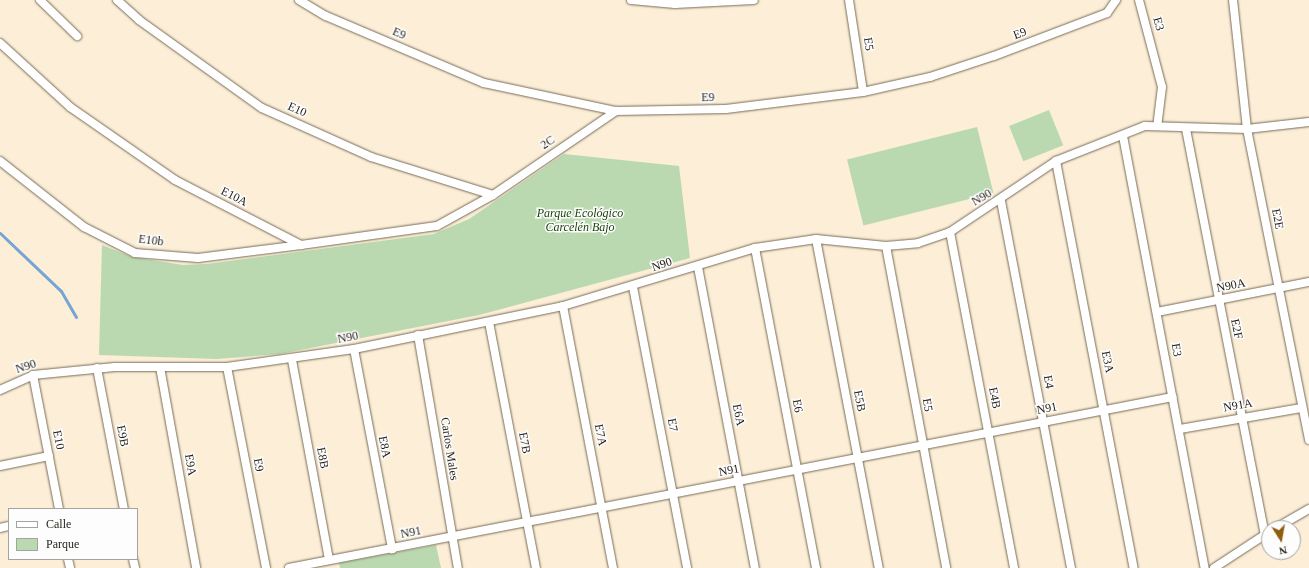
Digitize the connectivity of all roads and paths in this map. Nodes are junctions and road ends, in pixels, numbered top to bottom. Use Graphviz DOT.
graph roads {
  1 [pos="40,0"];
  2 [pos="117,0"];
  3 [pos="299,0"];
  4 [pos="631,0"];
  5 [pos="754,0"];
  6 [pos="849,0"];
  7 [pos="1116,0"];
  8 [pos="1139,0"];
  9 [pos="1233,0"];
  10 [pos="77,36"];
  11 [pos="0,43"];
  12 [pos="864,92"];
  13 [pos="616,111"];
  14 [pos="1309,122"];
  15 [pos="1157,124"];
  16 [pos="1186,129"];
  17 [pos="1247,129"];
  18 [pos="1123,136"];
  19 [pos="0,161"];
  20 [pos="1056,161"];
  21 [pos="493,195"];
  22 [pos="1001,201"];
  23 [pos="950,232"];
  24 [pos="816,239"];
  25 [pos="301,245"];
  26 [pos="886,246"];
  27 [pos="755,248"];
  28 [pos="698,267"];
  29 [pos="1309,282"];
  30 [pos="633,287"];
  31 [pos="1278,289"];
  32 [pos="1218,300"];
  33 [pos="563,306"];
  34 [pos="1157,312"];
  35 [pos="489,322"];
  36 [pos="418,334"];
  37 [pos="354,349"];
  38 [pos="292,360"];
  39 [pos="160,367"];
  40 [pos="226,367"];
  41 [pos="97,368"];
  42 [pos="33,375"];
  43 [pos="0,390"];
  44 [pos="1173,397"];
  45 [pos="1301,408"];
  46 [pos="1104,410"];
  47 [pos="1243,417"];
  48 [pos="1043,422"];
  49 [pos="1180,429"];
  50 [pos="988,433"];
  51 [pos="1309,440"];
  52 [pos="922,447"];
  53 [pos="49,456"];
  54 [pos="858,458"];
  55 [pos="0,466"];
  56 [pos="797,470"];
  57 [pos="738,481"];
  58 [pos="673,494"];
  59 [pos="59,508"];
  60 [pos="124,508"];
  61 [pos="602,508"];
  62 [pos="1309,509"];
  63 [pos="1264,520"];
  64 [pos="1290,520"];
  65 [pos="527,522"];
  66 [pos="452,537"];
  67 [pos="1261,537"];
  68 [pos="392,548"];
  69 [pos="329,560"];
  70 [pos="196,568"];
  71 [pos="266,568"];
  72 [pos="289,568"];
  73 [pos="458,568"];
  74 [pos="536,568"];
  75 [pos="613,568"];
  76 [pos="687,568"];
  77 [pos="755,568"];
  78 [pos="816,568"];
  79 [pos="878,568"];
  80 [pos="946,568"];
  81 [pos="1014,568"];
  82 [pos="1071,568"];
  83 [pos="1134,568"];
  84 [pos="1205,568"];
  85 [pos="1214,568"];
  1 -- 10 [label="street"];
  2 -- 21 [label="street, E10"];
  3 -- 13 [label="street, E9"];
  4 -- 5 [label="street"];
  6 -- 12 [label="street, E5"];
  7 -- 12 [label="street, E9"];
  8 -- 15 [label="street, E3"];
  9 -- 17 [label="street, E2E"];
  11 -- 25 [label="street, E10A"];
  12 -- 13 [label="street, E9"];
  13 -- 21 [label="street, 2C"];
  14 -- 17 [label="street, N90"];
  15 -- 16 [label="street, N90"];
  15 -- 18 [label="street, N90"];
  16 -- 17 [label="street, N90"];
  16 -- 32 [label="street, E2F"];
  17 -- 31 [label="street, E2E"];
  18 -- 20 [label="street, N90"];
  18 -- 34 [label="street, E3"];
  19 -- 25 [label="street, E10b"];
  20 -- 22 [label="street, N90"];
  20 -- 46 [label="street, E3A"];
  21 -- 25 [label="street"];
  22 -- 23 [label="street, N90"];
  22 -- 48 [label="street, E4"];
  23 -- 26 [label="street, N90"];
  23 -- 50 [label="street, E4B"];
  24 -- 26 [label="street, N90"];
  24 -- 27 [label="street, N90"];
  24 -- 54 [label="street, E5B"];
  26 -- 52 [label="street, E5"];
  27 -- 28 [label="street, N90"];
  27 -- 56 [label="street, E6"];
  28 -- 30 [label="street, N90"];
  28 -- 57 [label="street, E6A"];
  29 -- 31 [label="street, N90A"];
  30 -- 33 [label="street, N90"];
  30 -- 58 [label="street, E7"];
  31 -- 32 [label="street, N90A"];
  31 -- 45 [label="street, E2E"];
  32 -- 34 [label="street, N90A"];
  32 -- 47 [label="street, E2F"];
  33 -- 35 [label="street, N90"];
  33 -- 61 [label="street, E7A"];
  34 -- 44 [label="street, E3"];
  35 -- 36 [label="street, N90"];
  35 -- 65 [label="street, E7B"];
  36 -- 37 [label="street, N90"];
  36 -- 66 [label="street, Carlos Males"];
  37 -- 38 [label="street, N90"];
  37 -- 68 [label="street, E8A"];
  38 -- 40 [label="street, N90"];
  38 -- 69 [label="street, E8B"];
  39 -- 40 [label="street, N90"];
  39 -- 41 [label="street, N90"];
  39 -- 70 [label="street, E9A"];
  40 -- 71 [label="street, E9"];
  41 -- 42 [label="street, N90"];
  41 -- 60 [label="street, E9B"];
  42 -- 43 [label="street, N90"];
  42 -- 53 [label="street, E10"];
  44 -- 46 [label="street, N91"];
  44 -- 49 [label="street, E3"];
  45 -- 47 [label="street, N91A"];
  45 -- 51 [label="street, E2E"];
  46 -- 48 [label="street, N91"];
  46 -- 83 [label="street, E3A"];
  47 -- 49 [label="street, N91A"];
  47 -- 63 [label="street, E2F"];
  48 -- 50 [label="street, N91"];
  48 -- 82 [label="street, E4"];
  49 -- 84 [label="street, E3"];
  50 -- 52 [label="street, N91"];
  50 -- 81 [label="street, E4B"];
  52 -- 54 [label="street, N91"];
  52 -- 80 [label="street, E5"];
  53 -- 55 [label="street"];
  53 -- 59 [label="street, E10"];
  54 -- 56 [label="street, N91"];
  54 -- 79 [label="street, E5B"];
  56 -- 57 [label="street, N91"];
  56 -- 78 [label="street, E6"];
  57 -- 58 [label="street, N91"];
  57 -- 77 [label="street, E6A"];
  58 -- 61 [label="street, N91"];
  58 -- 76 [label="street, E7"];
  61 -- 65 [label="street, N91"];
  61 -- 75 [label="street, E7A"];
  62 -- 64 [label="street"];
  65 -- 66 [label="street, N91"];
  65 -- 74 [label="street, E7B"];
  66 -- 68 [label="street, N91"];
  66 -- 73 [label="street, Carlos Males"];
  67 -- 85 [label="street"];
  68 -- 69 [label="street, N91"];
  69 -- 72 [label="street, N91"];
}
